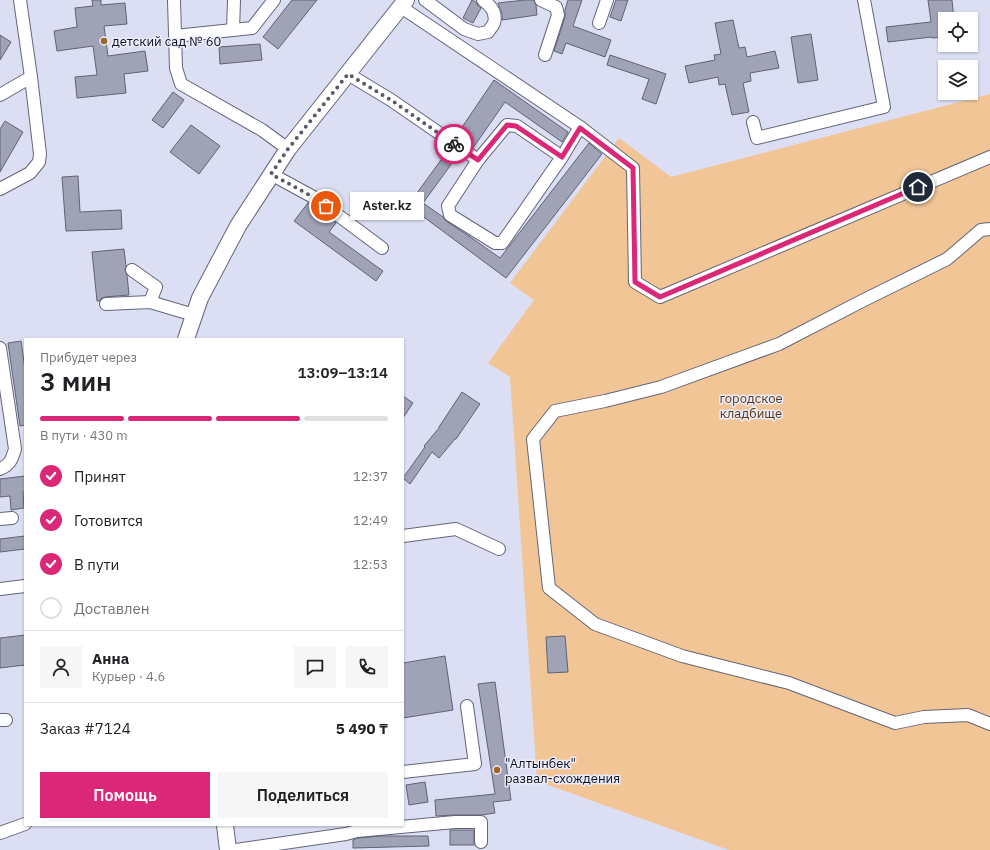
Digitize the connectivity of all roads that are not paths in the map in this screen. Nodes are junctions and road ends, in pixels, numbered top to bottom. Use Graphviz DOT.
graph roads {
  1 [pos="20,0"];
  2 [pos="174,0"];
  3 [pos="234,0"];
  4 [pos="274,0"];
  5 [pos="425,0"];
  6 [pos="483,0"];
  7 [pos="541,0"];
  8 [pos="608,0"];
  9 [pos="864,0"];
  10 [pos="404,3"];
  11 [pos="599,23"];
  12 [pos="233,30"];
  13 [pos="175,36"];
  14 [pos="545,54"];
  15 [pos="348,74"];
  16 [pos="31,77"];
  17 [pos="0,95"];
  18 [pos="753,122"];
  19 [pos="580,128"];
  20 [pos="288,149"];
  21 [pos="562,157"];
  22 [pos="990,157"];
  23 [pos="478,160"];
  24 [pos="271,174"];
  25 [pos="0,189"];
  26 [pos="990,229"];
  27 [pos="382,248"];
  28 [pos="132,270"];
  29 [pos="150,302"];
  30 [pos="106,304"];
  31 [pos="194,315"];
  32 [pos="186,338"];
  33 [pos="0,348"];
  34 [pos="4,401"];
  35 [pos="0,469"];
  36 [pos="404,536"];
  37 [pos="499,549"];
  38 [pos="24,586"];
  39 [pos="0,589"];
  40 [pos="467,706"];
  41 [pos="990,724"];
  42 [pos="404,772"];
  43 [pos="24,824"];
  44 [pos="225,826"];
  45 [pos="0,833"];
  46 [pos="482,842"];
  47 [pos="228,850"];
  48 [pos="236,850"];
  1 -- 16 [label="street"];
  2 -- 13 [label="street"];
  3 -- 12 [label="street"];
  4 -- 12 [label="street"];
  5 -- 6 [label="street"];
  7 -- 14 [label="street"];
  8 -- 11 [label="street"];
  9 -- 18 [label="street"];
  10 -- 15 [label="main road"];
  10 -- 19 [label="street"];
  12 -- 13 [label="street"];
  13 -- 20 [label="street"];
  15 -- 20 [label="main road"];
  15 -- 23 [label="street"];
  16 -- 17 [label="street"];
  16 -- 25 [label="street"];
  19 -- 21 [label="street"];
  19 -- 22 [label="street"];
  20 -- 24 [label="main road"];
  21 -- 23 [label="street"];
  21 -- 23 [label="street"];
  24 -- 27 [label="street"];
  24 -- 31 [label="main road"];
  26 -- 41 [label="street"];
  28 -- 29 [label="street"];
  29 -- 30 [label="street"];
  29 -- 31 [label="street"];
  31 -- 32 [label="main road"];
  33 -- 34 [label="street"];
  34 -- 35 [label="street"];
  36 -- 37 [label="street"];
  38 -- 39 [label="street"];
  40 -- 42 [label="street"];
  43 -- 45 [label="street"];
  44 -- 47 [label="main road"];
  46 -- 48 [label="street"];
}
